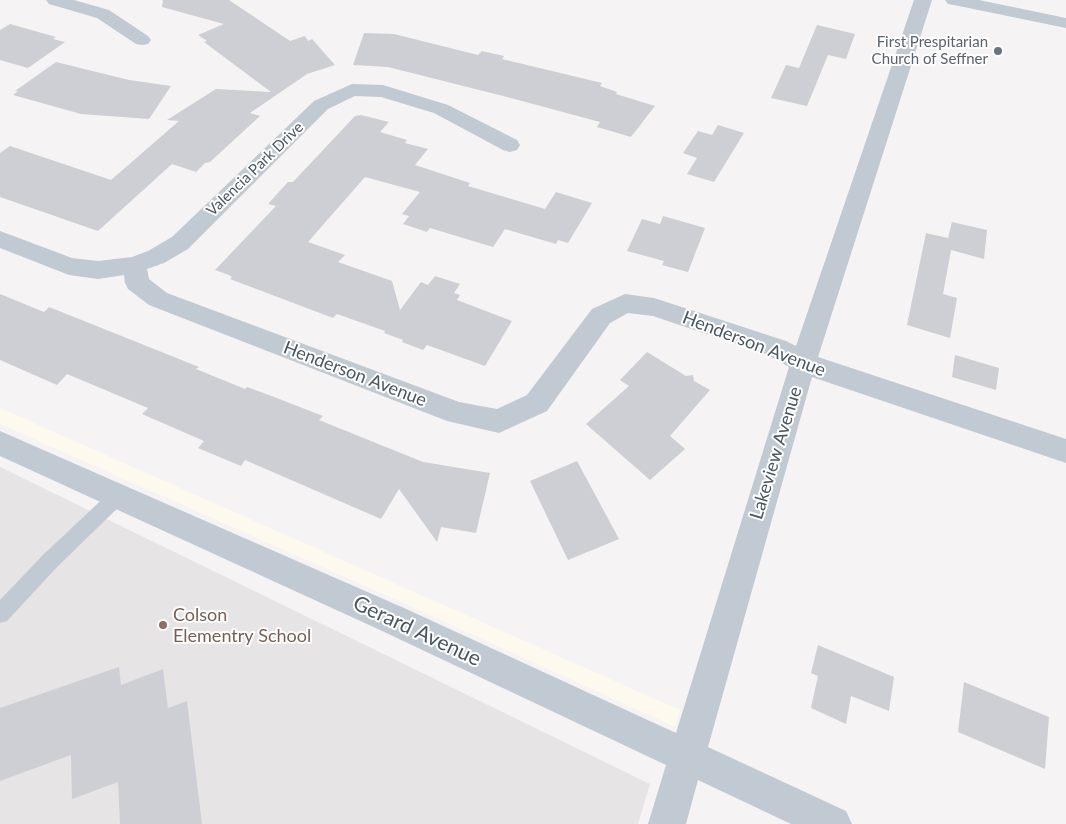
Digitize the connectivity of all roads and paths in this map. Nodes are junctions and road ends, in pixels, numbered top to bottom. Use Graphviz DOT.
graph roads {
  1 [pos="55,0"];
  2 [pos="923,0"];
  3 [pos="954,0"];
  4 [pos="1066,23"];
  5 [pos="142,40"];
  6 [pos="510,145"];
  7 [pos="0,240"];
  8 [pos="135,265"];
  9 [pos="803,363"];
  10 [pos="0,442"];
  11 [pos="1066,451"];
  12 [pos="118,496"];
  13 [pos="0,614"];
  14 [pos="686,756"];
  15 [pos="668,824"];
  16 [pos="833,824"];
  1 -- 5 [label="street"];
  2 -- 9 [label="street, Lakeview Avenue"];
  3 -- 4 [label="street"];
  6 -- 8 [label="street, Valencia Park Drive"];
  7 -- 8 [label="street, Valencia Park Drive"];
  8 -- 9 [label="street, Henderson Avenue"];
  9 -- 11 [label="street, Henderson Avenue"];
  9 -- 14 [label="street, Lakeview Avenue"];
  10 -- 12 [label="street, Gerard Avenue"];
  12 -- 13 [label="lane"];
  12 -- 14 [label="street, Gerard Avenue"];
  14 -- 15 [label="street, Lakeview Avenue"];
  14 -- 16 [label="street, Gerard Avenue"];
}
